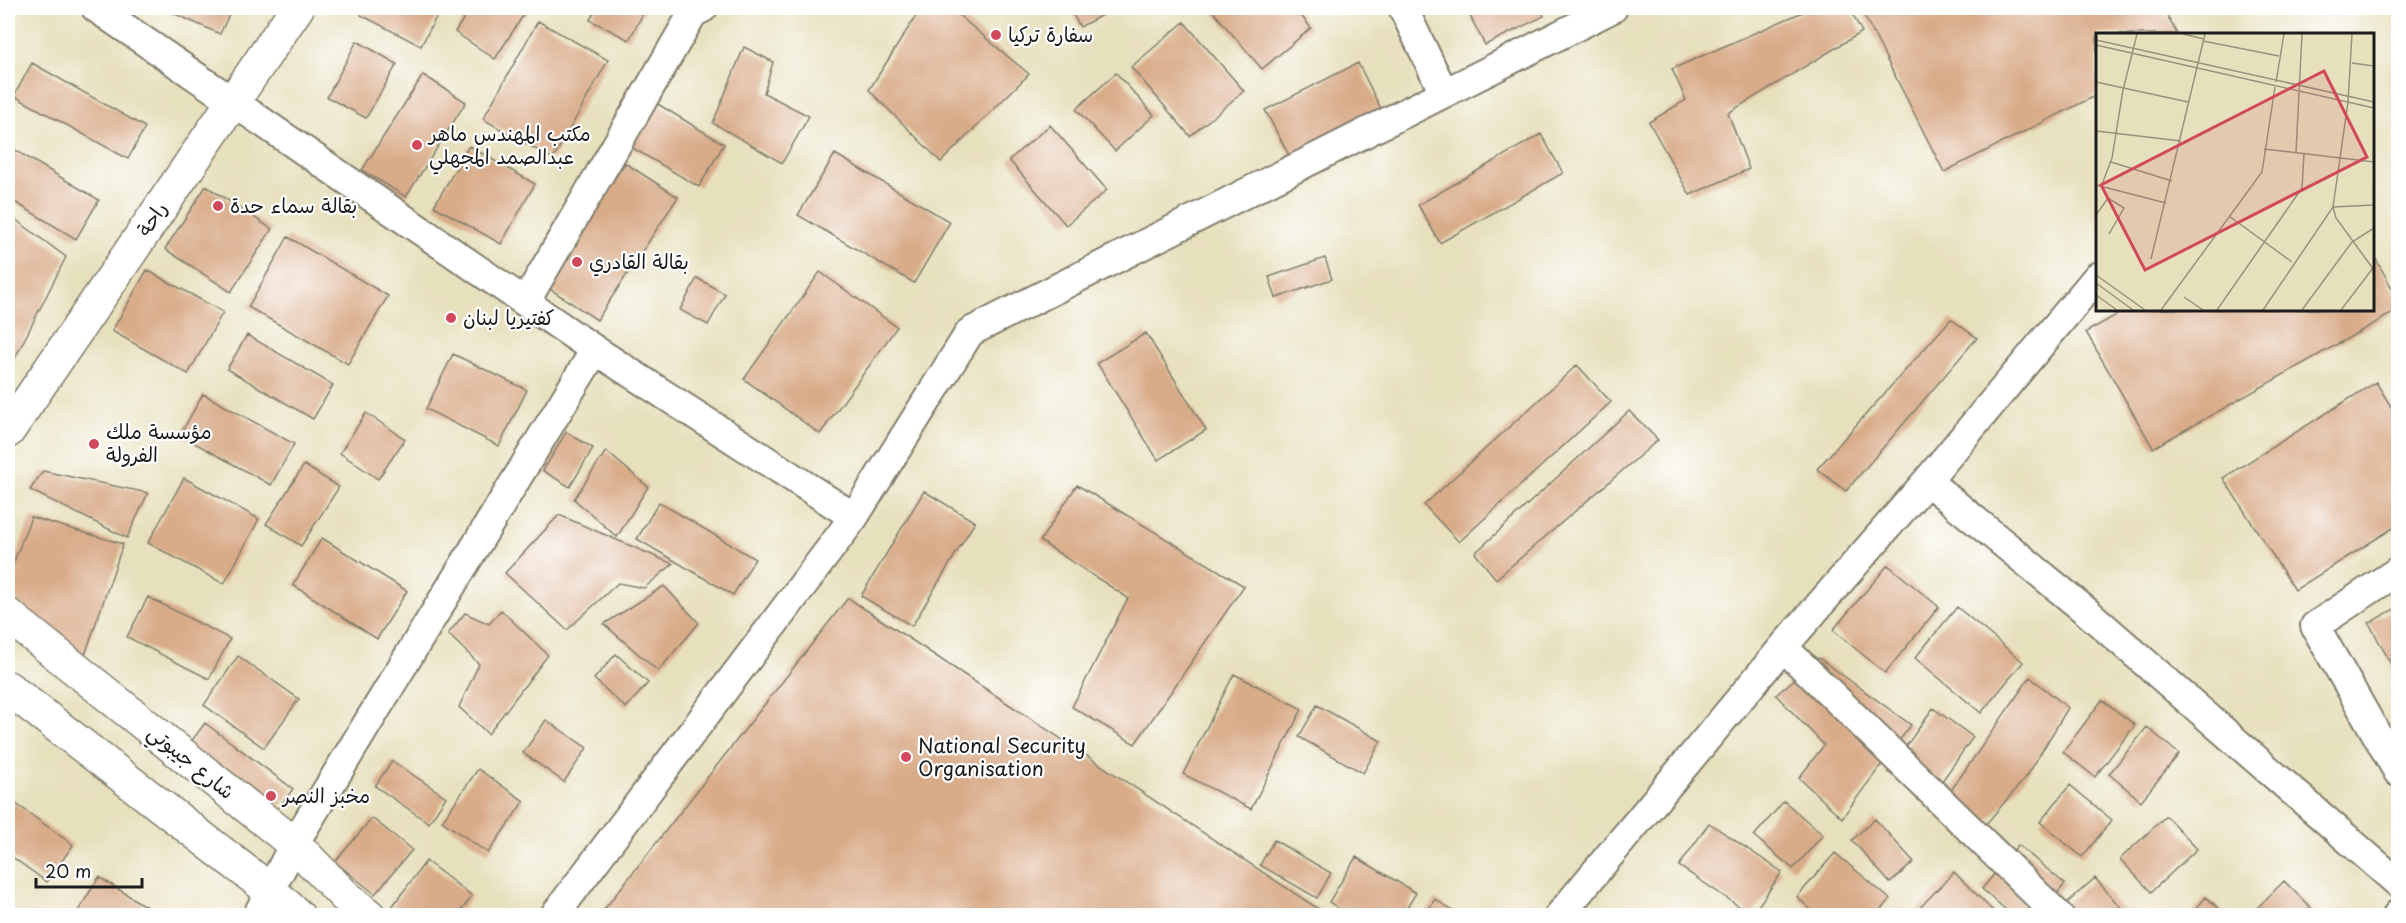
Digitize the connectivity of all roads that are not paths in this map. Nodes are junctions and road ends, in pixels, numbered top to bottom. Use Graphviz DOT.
graph roads {
  1 [pos="96,8"];
  2 [pos="297,8"];
  3 [pos="703,8"];
  4 [pos="1403,8"];
  5 [pos="1613,8"];
  6 [pos="1444,93"];
  7 [pos="234,100"];
  8 [pos="2096,278"];
  9 [pos="526,301"];
  10 [pos="595,350"];
  11 [pos="8,431"];
  12 [pos="1927,481"];
  13 [pos="854,517"];
  14 [pos="2398,571"];
  15 [pos="8,615"];
  16 [pos="1783,646"];
  17 [pos="8,688"];
  18 [pos="2398,772"];
  19 [pos="294,844"];
  20 [pos="2398,883"];
  21 [pos="264,903"];
  22 [pos="298,915"];
  23 [pos="369,915"];
  24 [pos="554,915"];
  25 [pos="1559,915"];
  26 [pos="2060,915"];
  1 -- 7 [label="street"];
  2 -- 7 [label="street, راحة"];
  3 -- 9 [label="street"];
  4 -- 6 [label="street"];
  5 -- 6 [label="street"];
  6 -- 13 [label="street"];
  7 -- 9 [label="street"];
  7 -- 11 [label="street, راحة"];
  8 -- 12 [label="street"];
  9 -- 10 [label="street"];
  10 -- 13 [label="street"];
  10 -- 19 [label="street"];
  12 -- 16 [label="street"];
  12 -- 20 [label="street"];
  13 -- 24 [label="street"];
  14 -- 18 [label="street"];
  15 -- 19 [label="street, شارع جيبوتي"];
  16 -- 25 [label="street"];
  16 -- 26 [label="street"];
  17 -- 21 [label="street"];
  19 -- 21 [label="street"];
  19 -- 23 [label="street, شارع جيبوتي"];
  21 -- 22 [label="street"];
}
